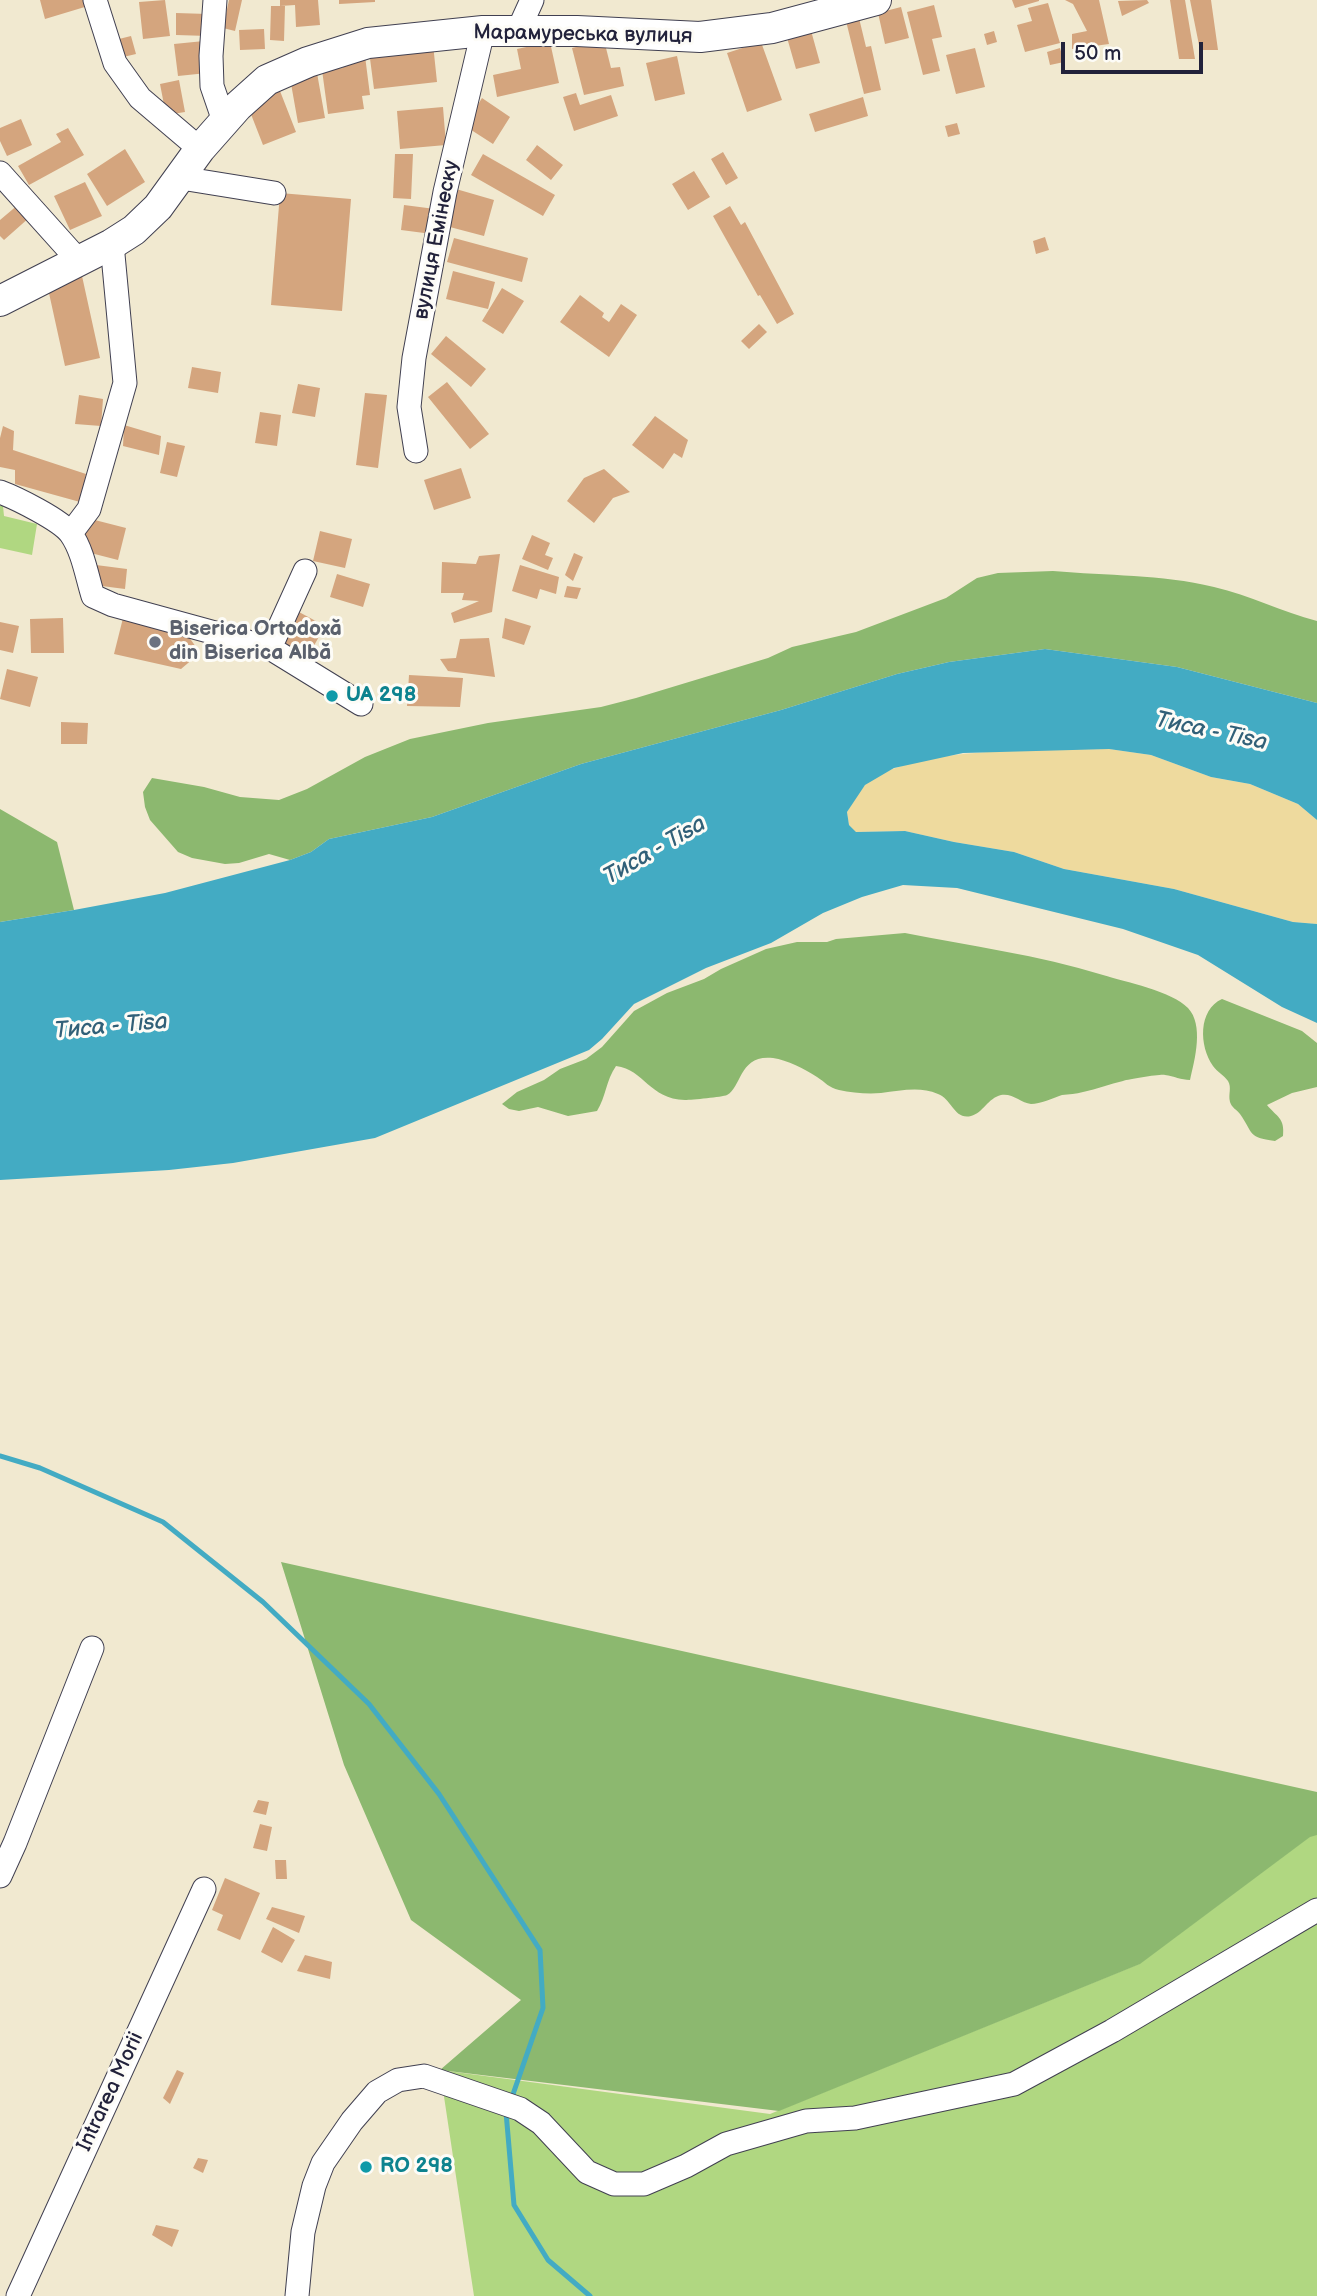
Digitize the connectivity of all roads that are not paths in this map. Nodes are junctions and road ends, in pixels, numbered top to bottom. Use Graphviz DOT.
graph roads {
  1 [pos="96,0"];
  2 [pos="215,0"];
  3 [pos="533,0"];
  4 [pos="876,0"];
  5 [pos="483,31"];
  6 [pos="518,31"];
  7 [pos="224,121"];
  8 [pos="200,149"];
  9 [pos="0,173"];
  10 [pos="181,178"];
  11 [pos="274,193"];
  12 [pos="112,244"];
  13 [pos="79,261"];
  14 [pos="0,301"];
  15 [pos="416,451"];
  16 [pos="0,492"];
  17 [pos="71,534"];
  18 [pos="306,570"];
  19 [pos="270,649"];
  20 [pos="360,704"];
  21 [pos="92,1648"];
  22 [pos="0,1876"];
  23 [pos="204,1889"];
  24 [pos="1317,1910"];
  25 [pos="18,2296"];
  26 [pos="297,2296"];
  1 -- 8 [label="street"];
  2 -- 7 [label="street"];
  3 -- 6 [label="street"];
  4 -- 6 [label="main road, Марамуреська вулиця"];
  5 -- 6 [label="main road, Марамуреська вулиця"];
  5 -- 7 [label="main road, Марамуреська вулиця"];
  5 -- 15 [label="street, вулиця Емінеску"];
  7 -- 8 [label="main road, Марамуреська вулиця"];
  8 -- 10 [label="main road, Марамуреська вулиця"];
  9 -- 13 [label="street"];
  10 -- 11 [label="street"];
  10 -- 12 [label="main road, Марамуреська вулиця"];
  12 -- 13 [label="main road, Марамуреська вулиця"];
  12 -- 17 [label="street"];
  13 -- 14 [label="main road, Марамуреська вулиця"];
  16 -- 17 [label="street"];
  17 -- 19 [label="street"];
  18 -- 19 [label="street"];
  19 -- 20 [label="street"];
  21 -- 22 [label="street"];
  23 -- 25 [label="street, Intrarea Morii"];
  24 -- 26 [label="street"];
}
